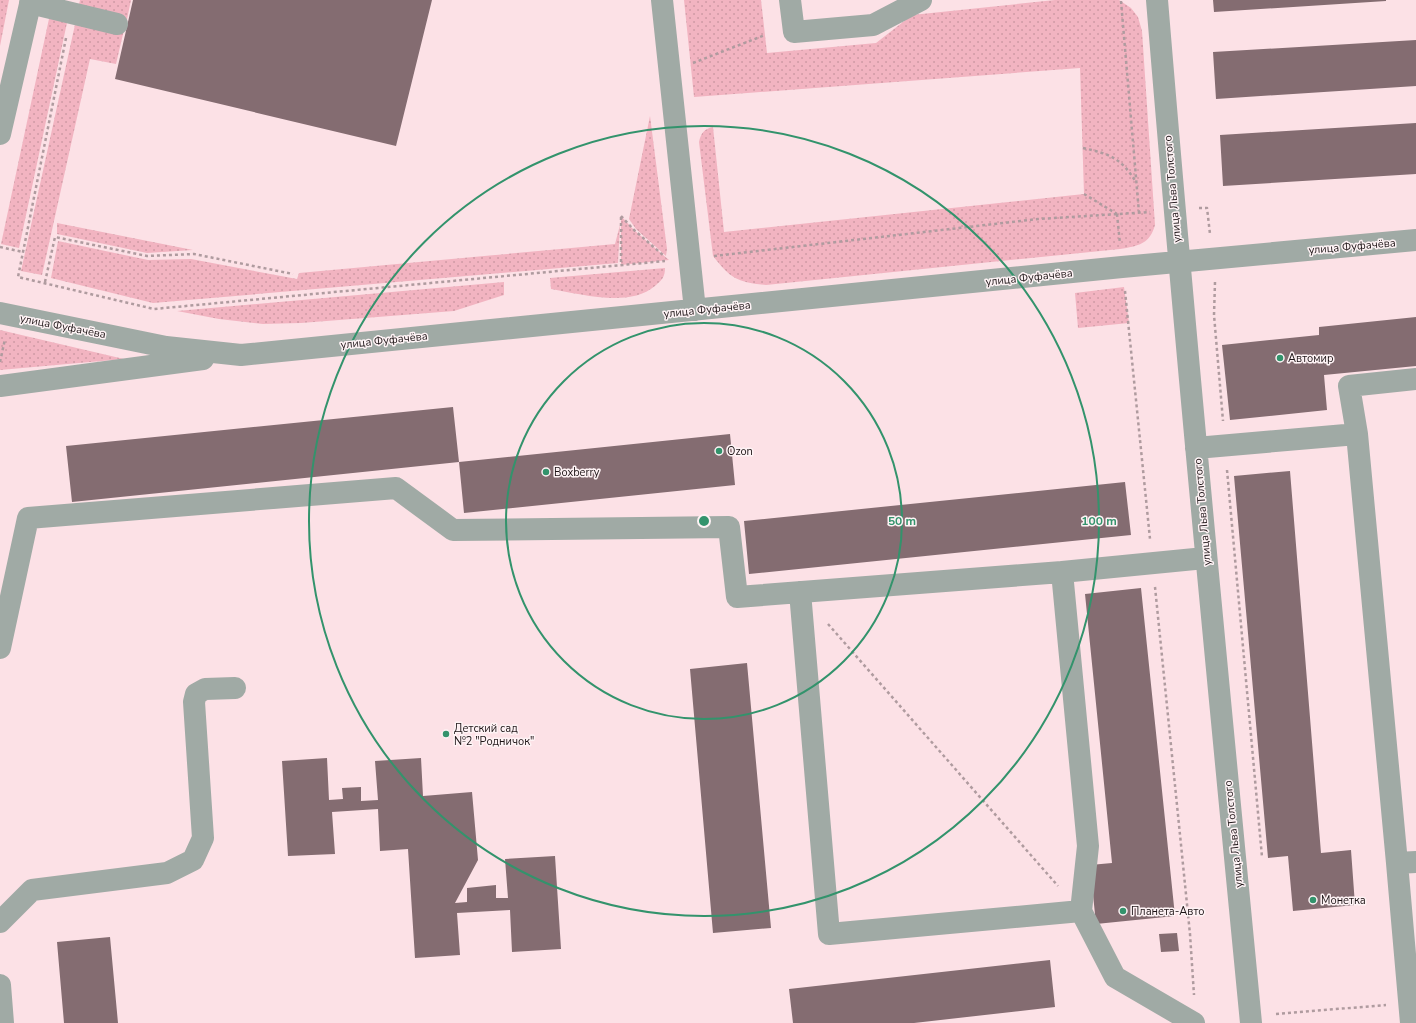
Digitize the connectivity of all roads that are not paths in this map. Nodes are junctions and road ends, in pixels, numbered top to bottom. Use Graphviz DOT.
graph roads {
  1 [pos="662,0"];
  2 [pos="790,0"];
  3 [pos="921,0"];
  4 [pos="1157,0"];
  5 [pos="30,2"];
  6 [pos="118,24"];
  7 [pos="0,134"];
  8 [pos="1416,240"];
  9 [pos="1179,262"];
  10 [pos="695,310"];
  11 [pos="3,322"];
  12 [pos="241,355"];
  13 [pos="1416,378"];
  14 [pos="0,386"];
  15 [pos="1357,434"];
  16 [pos="1196,448"];
  17 [pos="1205,558"];
  18 [pos="1062,572"];
  19 [pos="800,592"];
  20 [pos="0,648"];
  21 [pos="235,688"];
  22 [pos="1406,863"];
  23 [pos="1081,911"];
  24 [pos="0,922"];
  25 [pos="0,984"];
  26 [pos="1410,1013"];
  27 [pos="3,1023"];
  28 [pos="1194,1023"];
  29 [pos="1251,1023"];
  1 -- 10 [label="street"];
  2 -- 3 [label="street"];
  4 -- 9 [label="street, улица Льва Толстого"];
  5 -- 6 [label="street"];
  5 -- 7 [label="street"];
  8 -- 9 [label="street, улица Фуфачёва"];
  9 -- 10 [label="street, улица Фуфачёва"];
  9 -- 16 [label="street, улица Льва Толстого"];
  10 -- 12 [label="street, улица Фуфачёва"];
  11 -- 12 [label="street, улица Фуфачёва"];
  12 -- 14 [label="street"];
  13 -- 15 [label="street"];
  15 -- 16 [label="street"];
  15 -- 22 [label="street"];
  16 -- 17 [label="street, улица Льва Толстого"];
  17 -- 18 [label="street"];
  17 -- 29 [label="street, улица Льва Толстого"];
  18 -- 19 [label="street"];
  18 -- 23 [label="street"];
  19 -- 20 [label="street"];
  19 -- 23 [label="street"];
  21 -- 24 [label="street"];
  22 -- 26 [label="street"];
  23 -- 28 [label="street"];
  25 -- 27 [label="street"];
}
